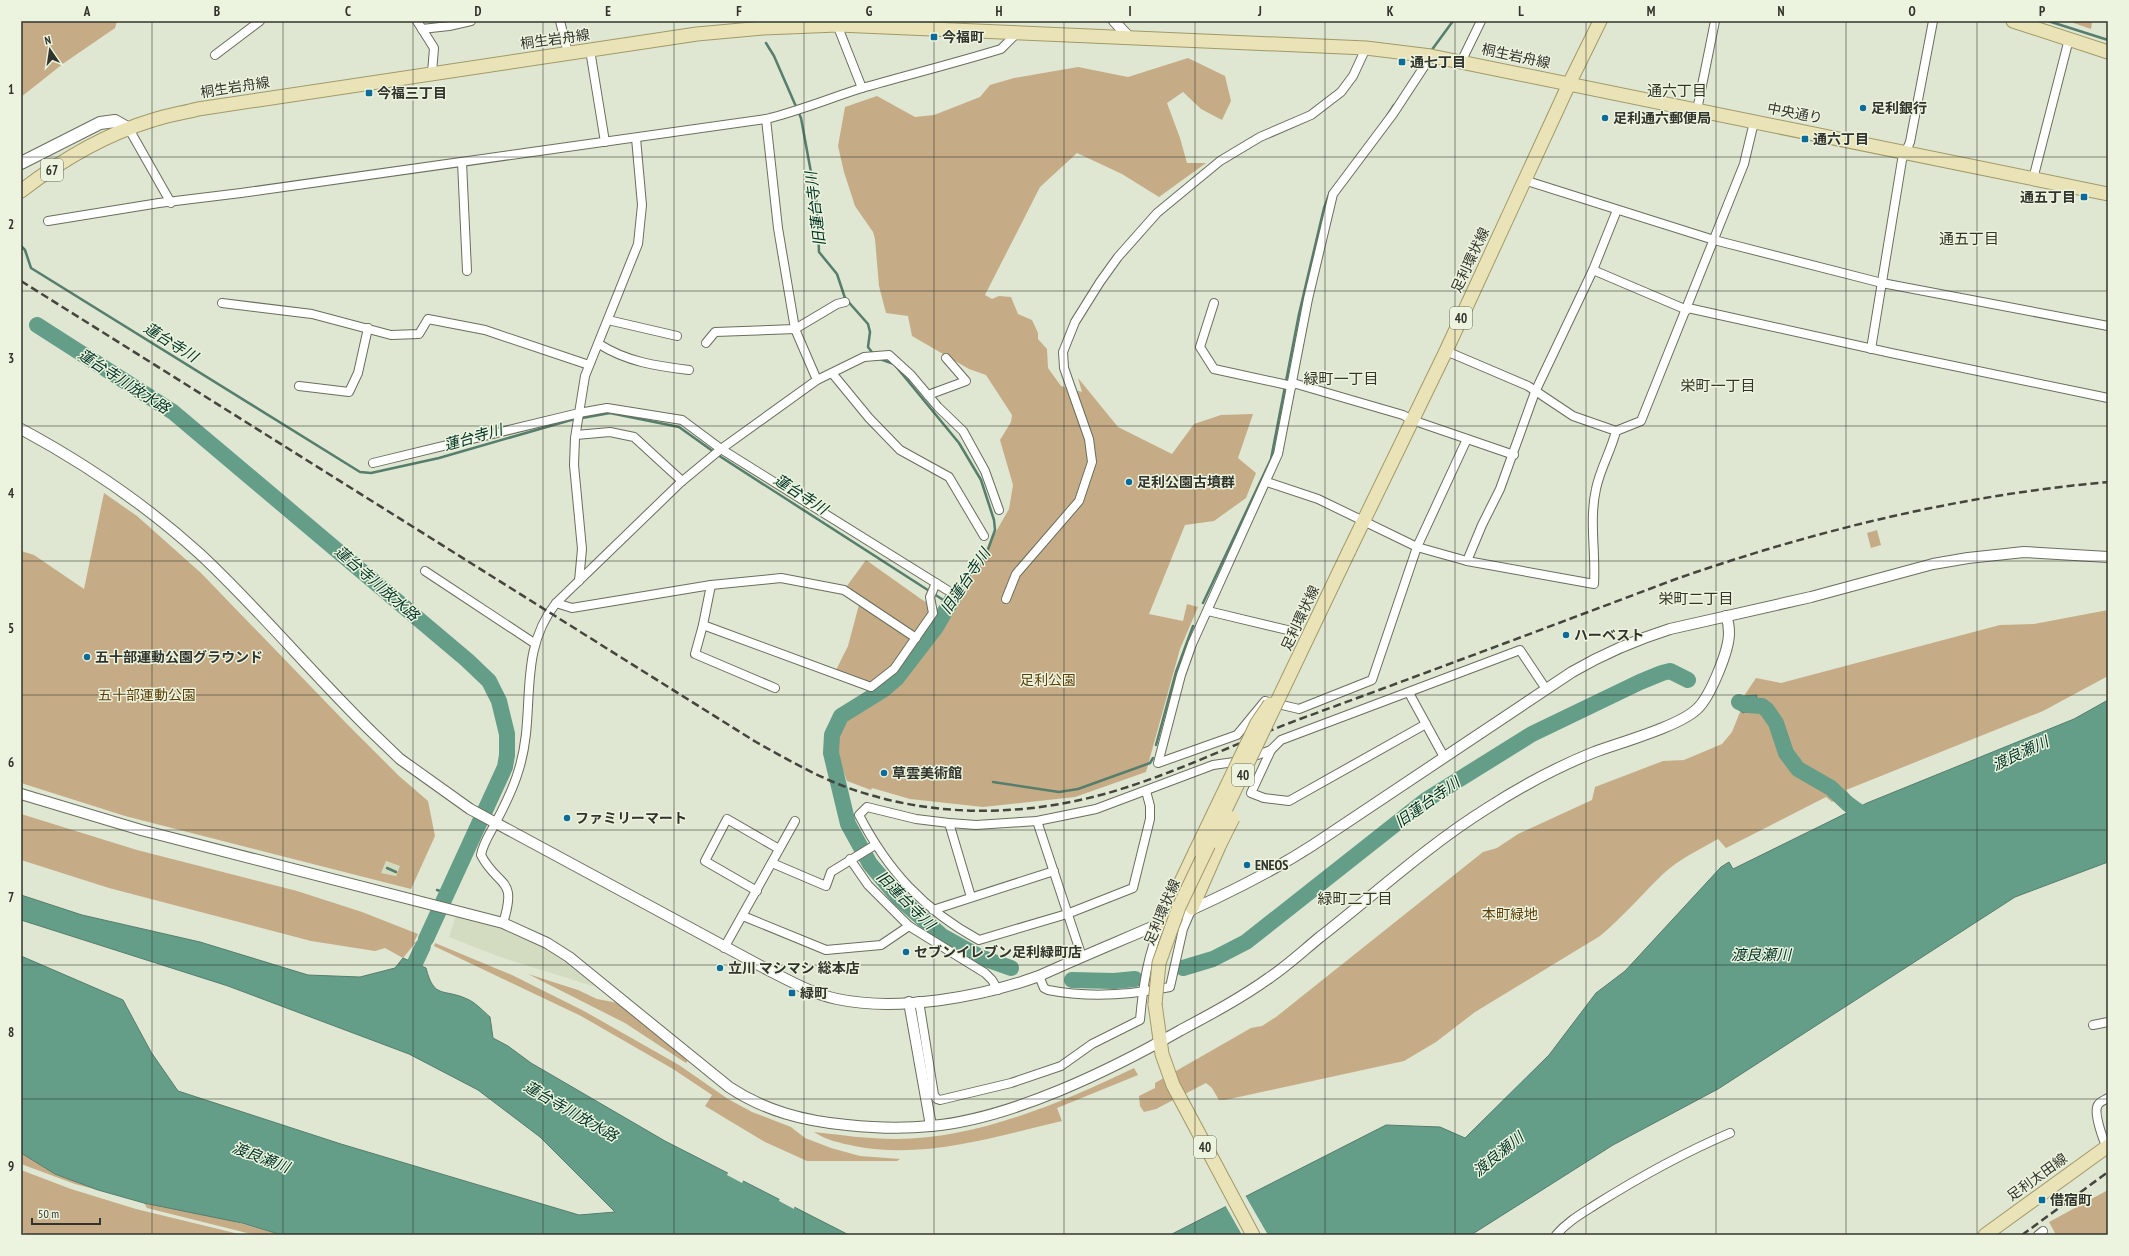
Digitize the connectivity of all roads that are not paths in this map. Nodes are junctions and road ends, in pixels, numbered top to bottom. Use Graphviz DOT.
graph roads {
  1 [pos="260,21"];
  2 [pos="417,21"];
  3 [pos="471,21"];
  4 [pos="560,21"];
  5 [pos="1114,21"];
  6 [pos="1481,21"];
  7 [pos="1600,21"];
  8 [pos="1715,21"];
  9 [pos="1933,21"];
  10 [pos="2013,21"];
  11 [pos="837,23"];
  12 [pos="422,29"];
  13 [pos="1017,33"];
  14 [pos="1130,38"];
  15 [pos="2069,38"];
  16 [pos="1366,48"];
  17 [pos="590,50"];
  18 [pos="2108,52"];
  19 [pos="568,53"];
  20 [pos="215,55"];
  21 [pos="1431,56"];
  22 [pos="1461,62"];
  23 [pos="432,73"];
  24 [pos="1569,84"];
  25 [pos="862,88"];
  26 [pos="1697,110"];
  27 [pos="766,118"];
  28 [pos="1754,122"];
  29 [pos="129,129"];
  30 [pos="636,138"];
  31 [pos="605,142"];
  32 [pos="1906,152"];
  33 [pos="462,162"];
  34 [pos="21,163"];
  35 [pos="2033,179"];
  36 [pos="1524,180"];
  37 [pos="21,191"];
  38 [pos="2108,194"];
  39 [pos="171,202"];
  40 [pos="1617,210"];
  41 [pos="48,221"];
  42 [pos="1714,240"];
  43 [pos="1593,270"];
  44 [pos="467,271"];
  45 [pos="1882,283"];
  46 [pos="845,302"];
  47 [pos="222,303"];
  48 [pos="1214,303"];
  49 [pos="1687,309"];
  50 [pos="608,320"];
  51 [pos="2108,326"];
  52 [pos="368,328"];
  53 [pos="795,329"];
  54 [pos="677,336"];
  55 [pos="706,343"];
  56 [pos="599,344"];
  57 [pos="1871,349"];
  58 [pos="1446,351"];
  59 [pos="946,358"];
  60 [pos="589,365"];
  61 [pos="690,370"];
  62 [pos="832,373"];
  63 [pos="818,380"];
  64 [pos="1289,385"];
  65 [pos="299,386"];
  66 [pos="1535,392"];
  67 [pos="928,395"];
  68 [pos="2108,398"];
  69 [pos="579,413"];
  70 [pos="1412,420"];
  71 [pos="21,429"];
  72 [pos="1616,431"];
  73 [pos="576,435"];
  74 [pos="1467,439"];
  75 [pos="721,449"];
  76 [pos="1514,455"];
  77 [pos="373,463"];
  78 [pos="682,481"];
  79 [pos="1267,482"];
  80 [pos="999,510"];
  81 [pos="1364,520"];
  82 [pos="984,536"];
  83 [pos="1417,547"];
  84 [pos="2108,557"];
  85 [pos="1467,561"];
  86 [pos="424,571"];
  87 [pos="579,581"];
  88 [pos="936,583"];
  89 [pos="711,585"];
  90 [pos="947,590"];
  91 [pos="1006,599"];
  92 [pos="556,603"];
  93 [pos="1208,611"];
  94 [pos="1726,616"];
  95 [pos="704,624"];
  96 [pos="1300,633"];
  97 [pos="916,638"];
  98 [pos="534,643"];
  99 [pos="775,688"];
  100 [pos="1284,689"];
  101 [pos="1546,689"];
  102 [pos="1409,693"];
  103 [pos="1426,724"];
  104 [pos="1271,750"];
  105 [pos="1444,757"];
  106 [pos="1146,791"];
  107 [pos="21,794"];
  108 [pos="795,821"];
  109 [pos="1037,821"];
  110 [pos="492,822"];
  111 [pos="949,823"];
  112 [pos="872,847"];
  113 [pos="779,849"];
  114 [pos="852,858"];
  115 [pos="772,863"];
  116 [pos="1054,870"];
  117 [pos="757,891"];
  118 [pos="971,897"];
  119 [pos="1192,908"];
  120 [pos="933,910"];
  121 [pos="1067,914"];
  122 [pos="743,916"];
  123 [pos="1162,922"];
  124 [pos="504,923"];
  125 [pos="909,926"];
  126 [pos="724,948"];
  127 [pos="1082,957"];
  128 [pos="1039,976"];
  129 [pos="998,990"];
  130 [pos="1142,992"];
  131 [pos="914,1002"];
  132 [pos="2108,1022"];
  133 [pos="2093,1025"];
  134 [pos="1160,1042"];
  135 [pos="2108,1098"];
  136 [pos="931,1126"];
  137 [pos="1730,1133"];
  138 [pos="2108,1147"];
  139 [pos="1254,1235"];
  140 [pos="1556,1235"];
  141 [pos="1985,1235"];
  1 -- 20 [label="street"];
  2 -- 12 [label="street"];
  3 -- 12 [label="street"];
  4 -- 19 [label="street"];
  5 -- 14 [label="street"];
  6 -- 22 [label="street"];
  7 -- 24 [label="main road, 足利環状線 / 40"];
  8 -- 26 [label="street"];
  9 -- 32 [label="street"];
  10 -- 15 [label="main road"];
  11 -- 13 [label="main road, 桐生岩舟線 / 67"];
  11 -- 17 [label="main road, 桐生岩舟線 / 67"];
  11 -- 25 [label="street"];
  12 -- 23 [label="street"];
  13 -- 14 [label="main road, 桐生岩舟線 / 67"];
  13 -- 25 [label="street"];
  14 -- 16 [label="main road, 桐生岩舟線 / 67"];
  15 -- 18 [label="main road"];
  15 -- 35 [label="street"];
  16 -- 21 [label="main road, 桐生岩舟線 / 67"];
  16 -- 91 [label="street"];
  17 -- 19 [label="main road, 桐生岩舟線 / 67"];
  17 -- 31 [label="street"];
  19 -- 23 [label="main road, 桐生岩舟線 / 67"];
  21 -- 22 [label="main road, 桐生岩舟線 / 67"];
  21 -- 64 [label="street"];
  22 -- 24 [label="main road, 桐生岩舟線 / 67"];
  23 -- 29 [label="main road, 桐生岩舟線 / 67"];
  24 -- 26 [label="main road, 中央通り / 67"];
  24 -- 36 [label="main road, 足利環状線 / 40"];
  25 -- 27 [label="street"];
  26 -- 28 [label="main road, 中央通り / 67"];
  27 -- 30 [label="street"];
  27 -- 53 [label="street"];
  28 -- 32 [label="main road, 中央通り / 67"];
  28 -- 42 [label="street"];
  29 -- 34 [label="main road"];
  29 -- 37 [label="main road, 桐生岩舟線 / 67"];
  29 -- 39 [label="street"];
  30 -- 31 [label="street"];
  30 -- 50 [label="street"];
  31 -- 33 [label="street"];
  32 -- 35 [label="main road, 中央通り / 67"];
  32 -- 45 [label="street"];
  33 -- 39 [label="street"];
  33 -- 44 [label="street"];
  35 -- 38 [label="main road, 中央通り / 67"];
  36 -- 40 [label="street"];
  36 -- 58 [label="main road, 足利環状線 / 40"];
  39 -- 41 [label="street"];
  40 -- 42 [label="street"];
  40 -- 43 [label="street"];
  42 -- 45 [label="street"];
  42 -- 49 [label="street"];
  43 -- 49 [label="street"];
  43 -- 66 [label="street"];
  45 -- 51 [label="street"];
  45 -- 57 [label="street"];
  46 -- 53 [label="street"];
  47 -- 52 [label="street"];
  48 -- 64 [label="street"];
  49 -- 57 [label="street"];
  49 -- 72 [label="street"];
  50 -- 54 [label="street"];
  50 -- 56 [label="street"];
  52 -- 60 [label="street"];
  52 -- 65 [label="street"];
  53 -- 55 [label="street"];
  53 -- 63 [label="street"];
  56 -- 60 [label="street"];
  56 -- 61 [label="street"];
  57 -- 68 [label="street"];
  58 -- 66 [label="street"];
  58 -- 70 [label="main road, 足利環状線 / 40"];
  59 -- 67 [label="street"];
  60 -- 69 [label="street"];
  62 -- 63 [label="street"];
  62 -- 67 [label="street"];
  62 -- 82 [label="street"];
  63 -- 75 [label="street"];
  64 -- 70 [label="street"];
  64 -- 79 [label="street"];
  66 -- 72 [label="street"];
  66 -- 76 [label="street"];
  67 -- 80 [label="street"];
  69 -- 73 [label="street"];
  69 -- 75 [label="street"];
  69 -- 77 [label="street"];
  70 -- 74 [label="street"];
  70 -- 81 [label="main road, 足利環状線 / 40"];
  71 -- 110 [label="street"];
  72 -- 85 [label="street"];
  73 -- 78 [label="street"];
  73 -- 87 [label="street"];
  74 -- 76 [label="street"];
  74 -- 83 [label="street"];
  75 -- 78 [label="street"];
  75 -- 88 [label="street"];
  76 -- 85 [label="street"];
  78 -- 87 [label="street"];
  79 -- 81 [label="street"];
  79 -- 93 [label="street"];
  81 -- 83 [label="street"];
  81 -- 100 [label="main road, 足利環状線 / 40, bridge"];
  83 -- 85 [label="street"];
  83 -- 93 [label="street"];
  84 -- 94 [label="street"];
  86 -- 98 [label="street"];
  87 -- 92 [label="street"];
  88 -- 90 [label="street"];
  88 -- 97 [label="street"];
  89 -- 92 [label="street"];
  89 -- 95 [label="street"];
  89 -- 97 [label="street"];
  92 -- 98 [label="street"];
  93 -- 96 [label="street"];
  94 -- 101 [label="street"];
  94 -- 134 [label="street"];
  95 -- 97 [label="street"];
  95 -- 99 [label="street"];
  98 -- 110 [label="street"];
  100 -- 119 [label="main road, bridge"];
  100 -- 123 [label="main road, bridge"];
  100 -- 134 [label="main road, 足利環状線 / 40, bridge"];
  101 -- 102 [label="street"];
  101 -- 105 [label="street"];
  102 -- 103 [label="street"];
  102 -- 104 [label="street"];
  103 -- 104 [label="street"];
  103 -- 105 [label="street"];
  104 -- 106 [label="street"];
  105 -- 119 [label="street"];
  106 -- 109 [label="street"];
  106 -- 121 [label="street"];
  107 -- 124 [label="street"];
  108 -- 113 [label="street"];
  109 -- 111 [label="street"];
  109 -- 116 [label="street"];
  110 -- 124 [label="street"];
  110 -- 126 [label="street"];
  111 -- 112 [label="street"];
  111 -- 118 [label="street"];
  112 -- 114 [label="street"];
  112 -- 120 [label="street"];
  113 -- 115 [label="street"];
  113 -- 117 [label="street"];
  114 -- 115 [label="street"];
  114 -- 125 [label="street"];
  115 -- 117 [label="street"];
  116 -- 118 [label="street"];
  116 -- 121 [label="street"];
  117 -- 122 [label="street"];
  118 -- 120 [label="street"];
  119 -- 123 [label="street"];
  119 -- 130 [label="street"];
  120 -- 121 [label="street"];
  121 -- 127 [label="street"];
  122 -- 125 [label="street"];
  122 -- 126 [label="street"];
  123 -- 127 [label="street"];
  123 -- 130 [label="street"];
  124 -- 136 [label="street"];
  125 -- 129 [label="street"];
  126 -- 131 [label="street"];
  127 -- 128 [label="street"];
  128 -- 129 [label="street"];
  128 -- 130 [label="street"];
  129 -- 131 [label="street"];
  130 -- 131 [label="street"];
  131 -- 136 [label="street"];
  132 -- 133 [label="street"];
  134 -- 136 [label="street"];
  134 -- 139 [label="main road, 足利環状線 / 40"];
  135 -- 138 [label="street"];
  137 -- 140 [label="street"];
  138 -- 141 [label="main road, 足利太田線"];
}
